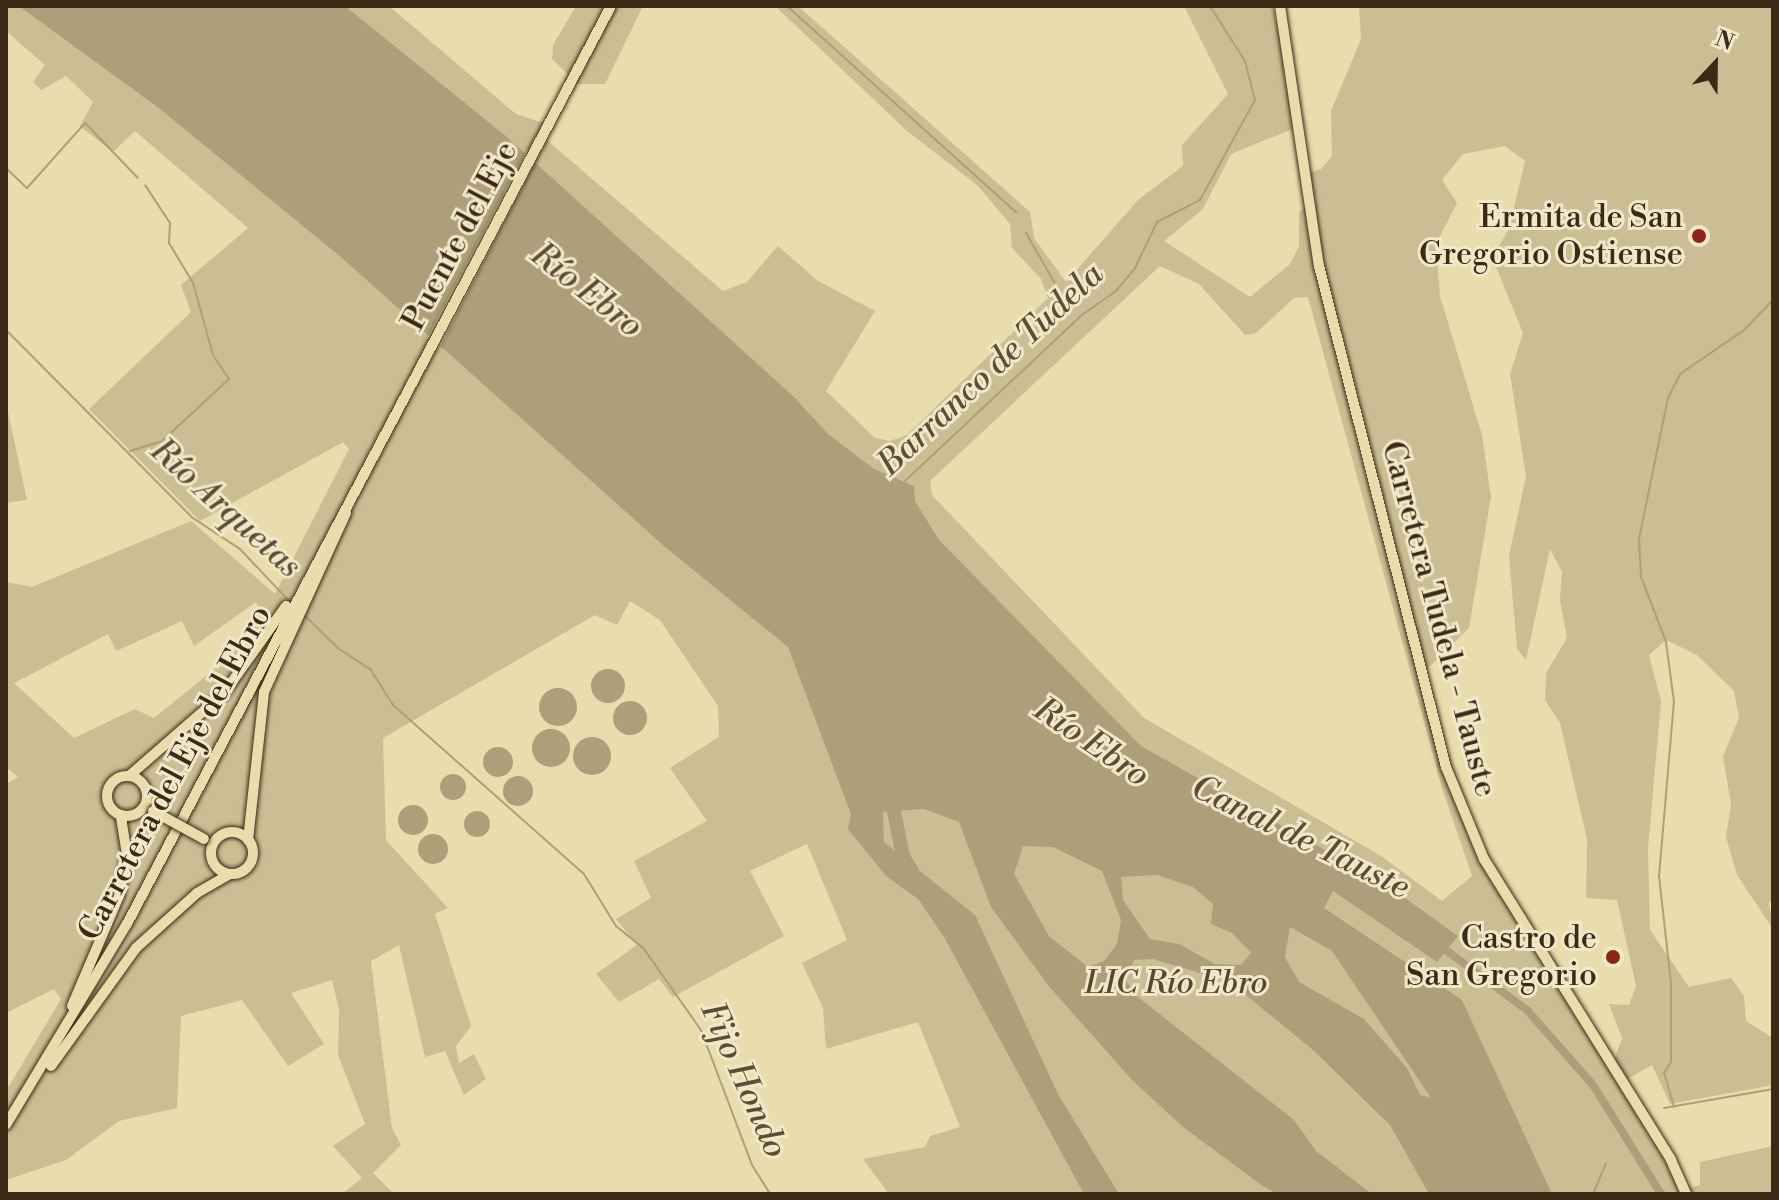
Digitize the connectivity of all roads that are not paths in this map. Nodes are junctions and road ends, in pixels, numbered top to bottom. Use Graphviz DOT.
graph roads {
  1 [pos="611,6"];
  2 [pos="1280,6"];
  3 [pos="382,440"];
  4 [pos="357,486"];
  5 [pos="330,531"];
  6 [pos="129,776"];
  7 [pos="149,809"];
  8 [pos="121,816"];
  9 [pos="248,840"];
  10 [pos="209,841"];
  11 [pos="230,874"];
  12 [pos="17,1108"];
  13 [pos="6,1115"];
  14 [pos="6,1125"];
  15 [pos="1686,1194"];
  1 -- 3 [label="main road, Puente del Eje"];
  2 -- 15 [label="main road, Carretera Tudela - Tauste"];
  3 -- 4 [label="main road, Carretera del Eje del Ebro"];
  4 -- 5 [label="main road, Carretera del Eje del Ebro"];
  4 -- 9 [label="main road"];
  5 -- 6 [label="main road"];
  5 -- 12 [label="main road, Carretera del Eje del Ebro"];
  6 -- 7 [label="main road"];
  6 -- 8 [label="main road"];
  7 -- 8 [label="main road"];
  7 -- 10 [label="main road, bridge"];
  8 -- 13 [label="main road"];
  9 -- 10 [label="main road"];
  9 -- 11 [label="main road"];
  10 -- 11 [label="main road"];
  11 -- 12 [label="main road"];
  12 -- 14 [label="main road, Carretera del Eje del Ebro"];
}
